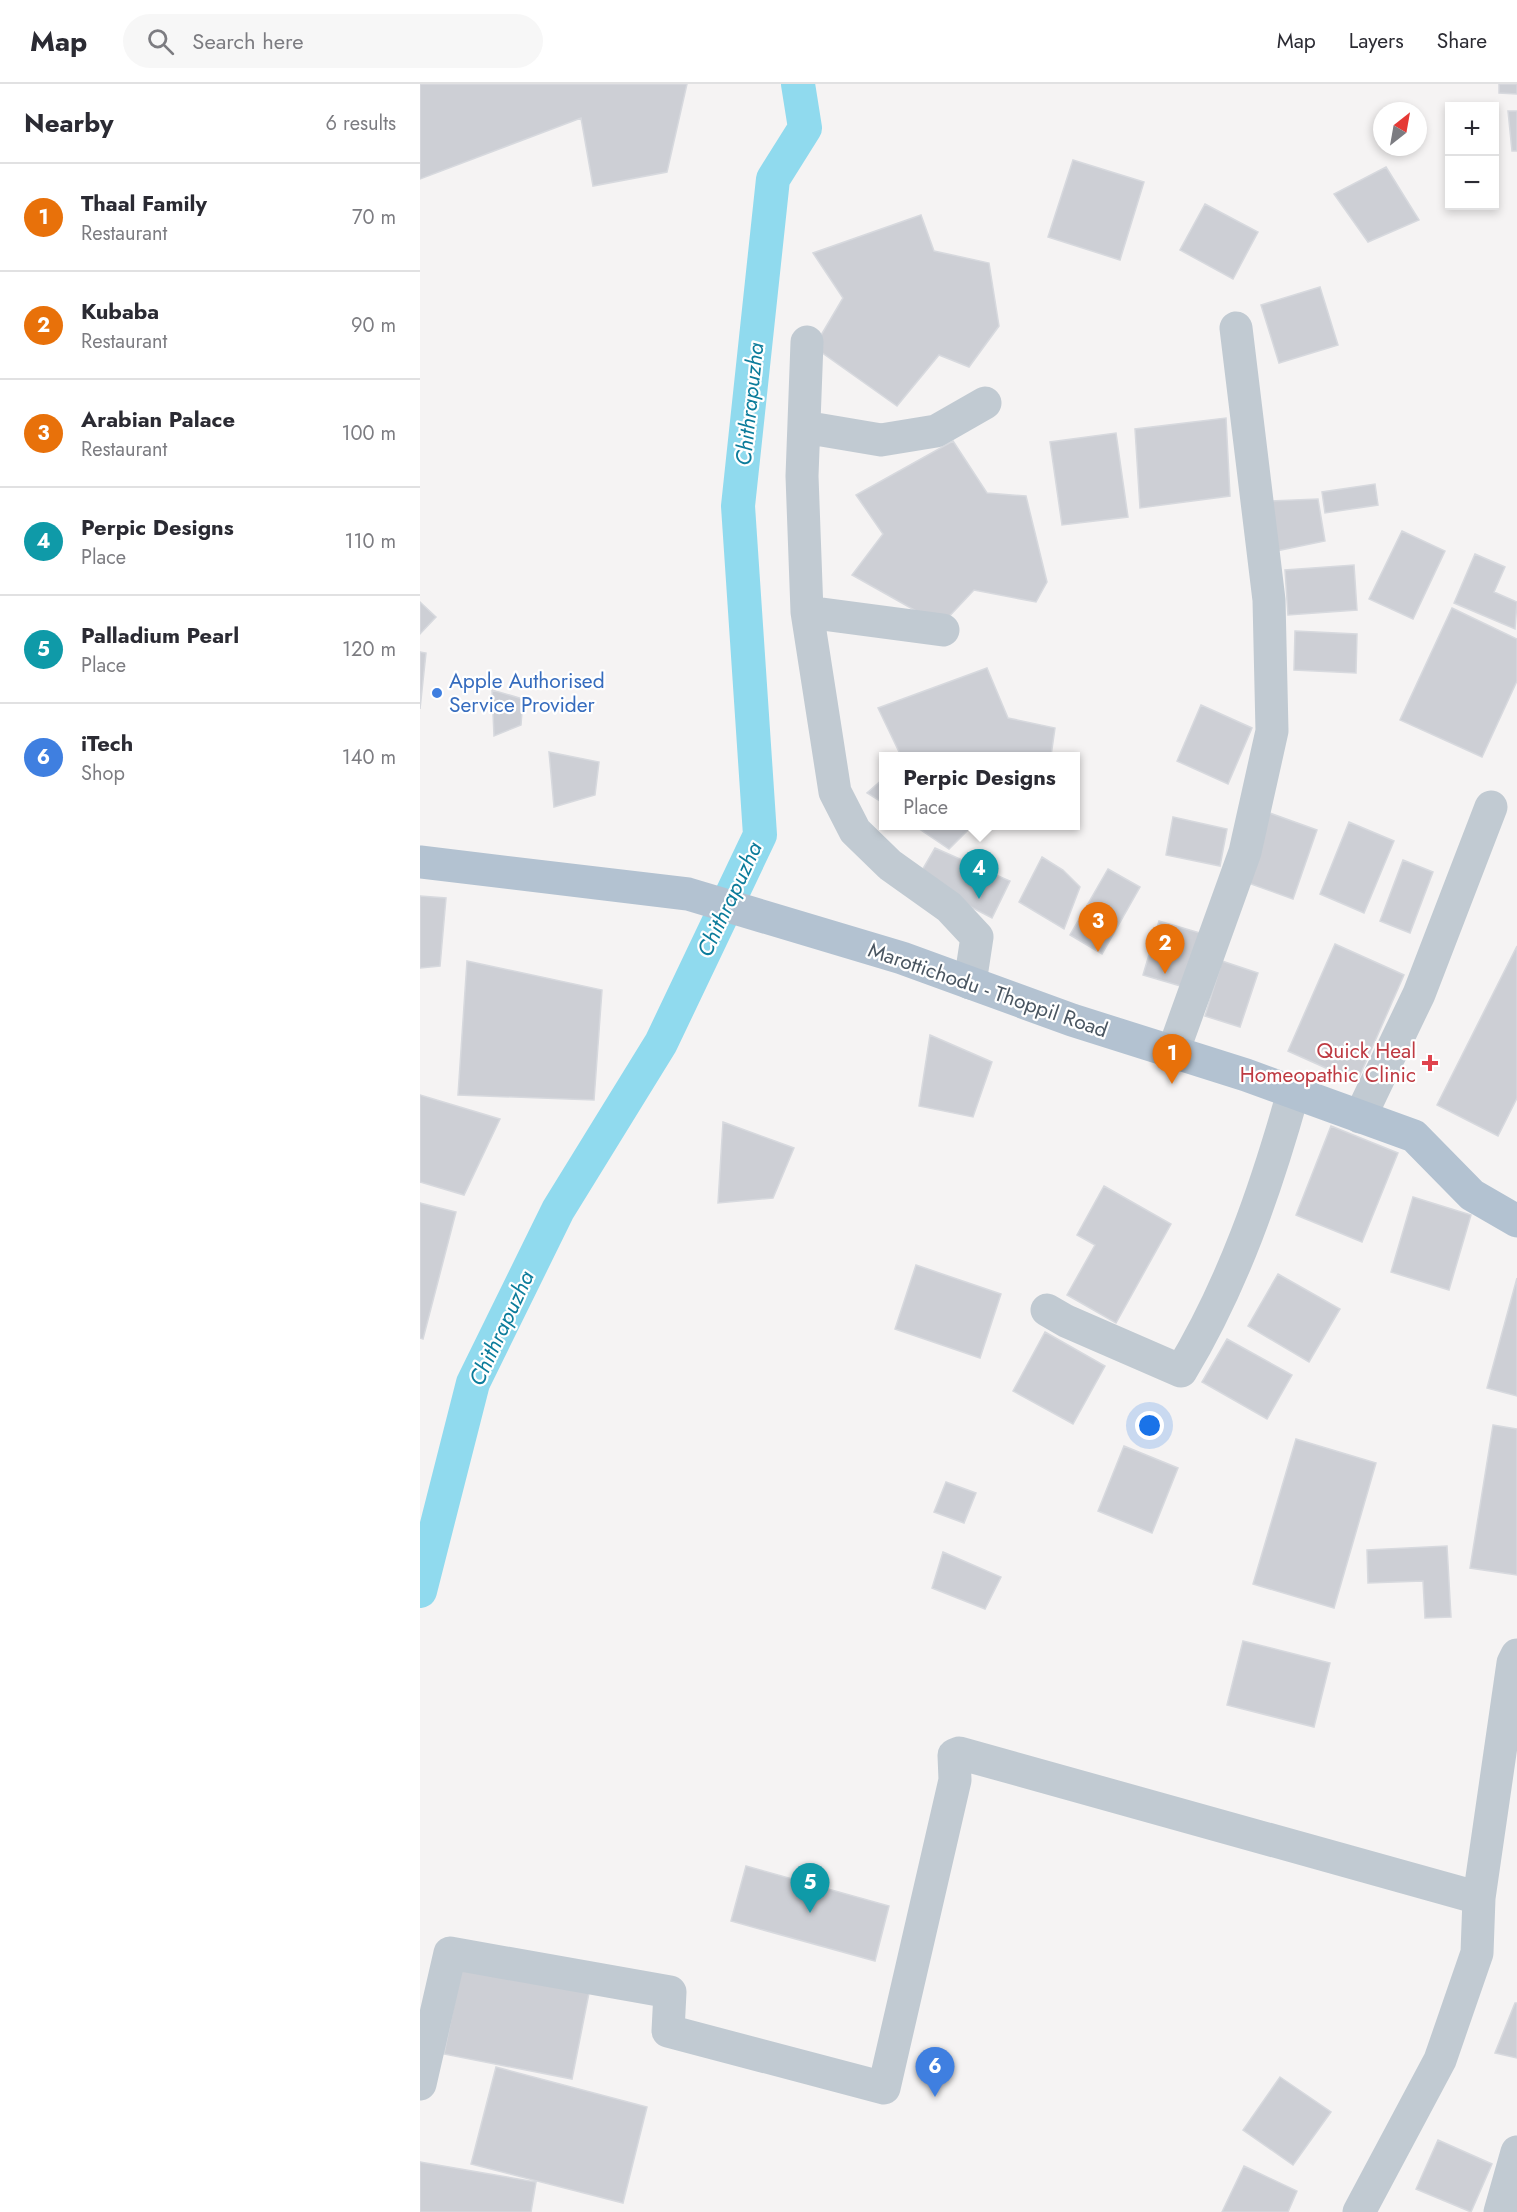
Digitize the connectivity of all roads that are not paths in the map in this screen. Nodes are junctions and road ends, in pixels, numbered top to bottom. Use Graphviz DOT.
graph roads {
  1 [pos="1236,328"];
  2 [pos="807,342"];
  3 [pos="985,403"];
  4 [pos="804,427"];
  5 [pos="807,612"];
  6 [pos="943,630"];
  7 [pos="1491,807"];
  8 [pos="420,862"];
  9 [pos="970,983"];
  10 [pos="1173,1052"];
  11 [pos="1293,1093"];
  12 [pos="1360,1117"];
  13 [pos="1517,1221"];
  14 [pos="1047,1310"];
  15 [pos="1517,1655"];
  16 [pos="1479,1898"];
  17 [pos="420,2084"];
  18 [pos="1517,2152"];
  19 [pos="1359,2212"];
  20 [pos="1500,2212"];
  1 -- 10 [label="street"];
  2 -- 4 [label="street"];
  3 -- 4 [label="street"];
  4 -- 5 [label="street"];
  5 -- 6 [label="street"];
  5 -- 9 [label="street"];
  7 -- 12 [label="street"];
  8 -- 9 [label="main road, Marottichodu - Thoppil Road"];
  9 -- 10 [label="main road, Marottichodu - Thoppil Road"];
  10 -- 11 [label="main road, Marottichodu - Thoppil Road"];
  11 -- 12 [label="main road, Marottichodu - Thoppil Road"];
  11 -- 14 [label="street"];
  12 -- 13 [label="main road, Marottichodu - Thoppil Road"];
  15 -- 16 [label="street"];
  16 -- 17 [label="street"];
  16 -- 19 [label="street"];
  18 -- 20 [label="street"];
}
